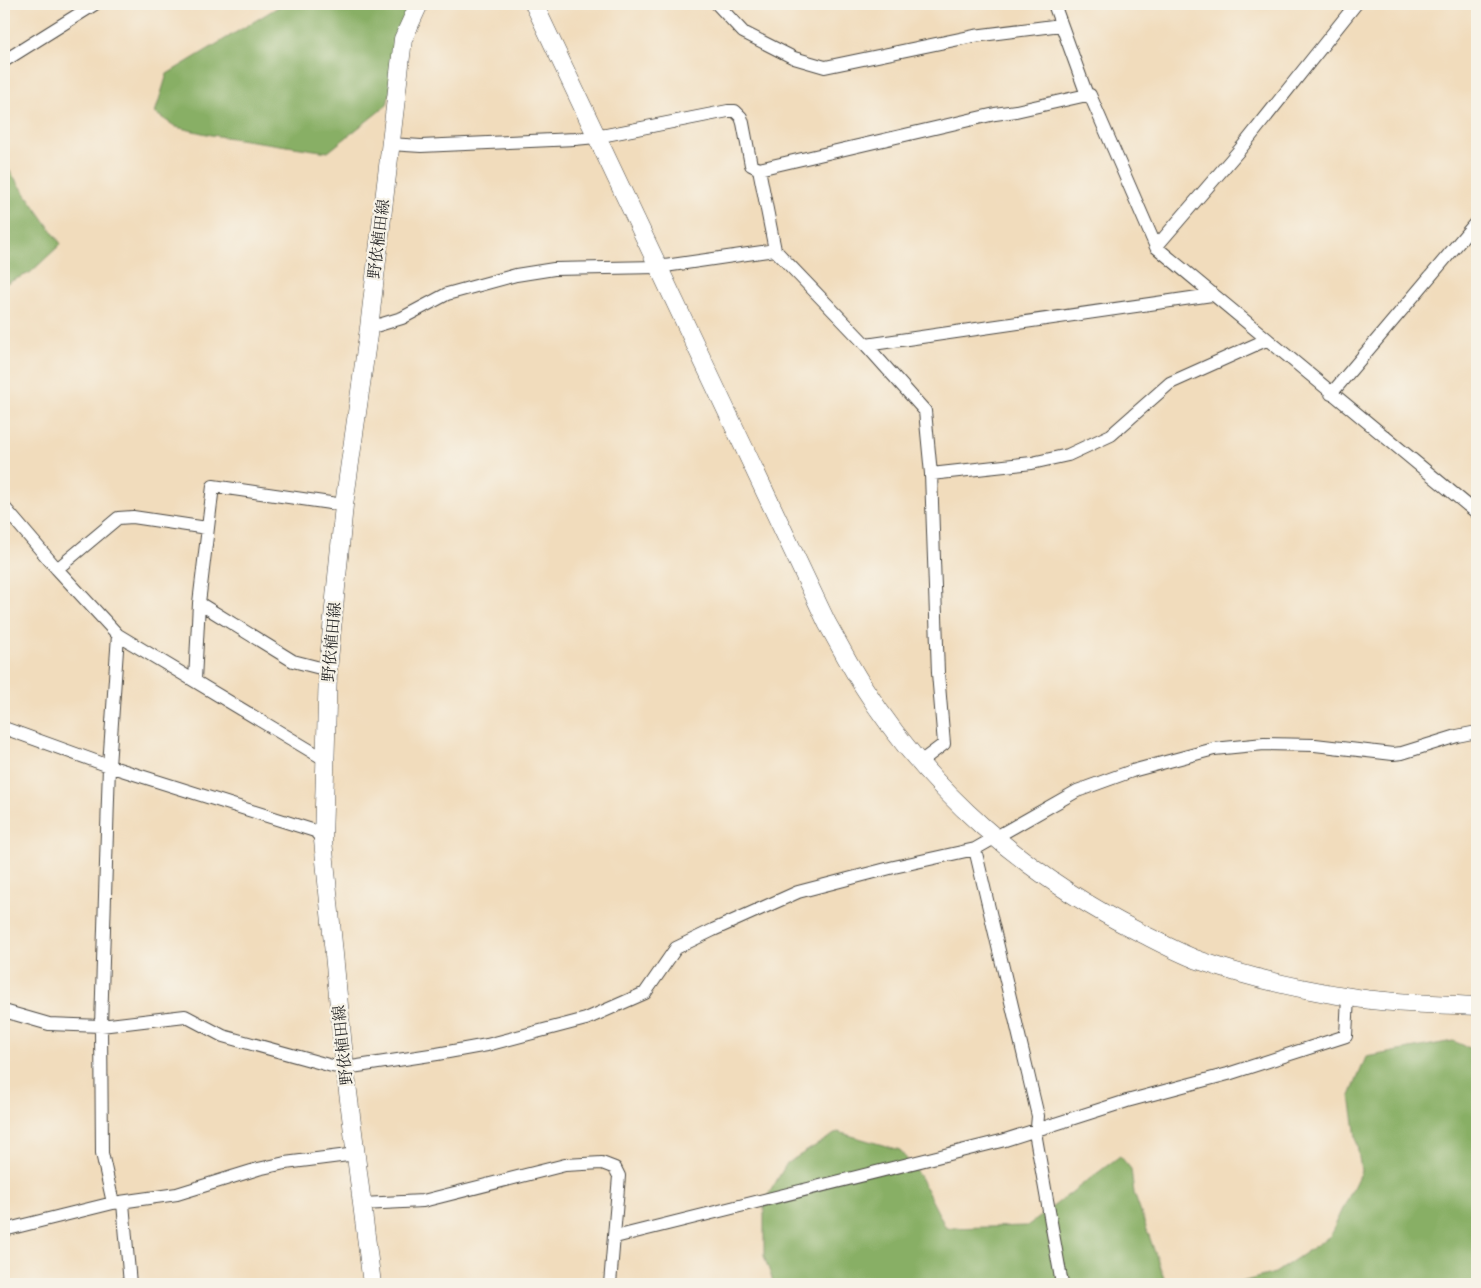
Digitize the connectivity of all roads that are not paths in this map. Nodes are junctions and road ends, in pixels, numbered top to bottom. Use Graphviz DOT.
graph roads {
  1 [pos="95,4"];
  2 [pos="419,4"];
  3 [pos="534,4"];
  4 [pos="717,4"];
  5 [pos="1054,4"];
  6 [pos="1356,4"];
  7 [pos="1061,25"];
  8 [pos="4,61"];
  9 [pos="1087,95"];
  10 [pos="596,137"];
  11 [pos="390,144"];
  12 [pos="759,169"];
  13 [pos="1477,220"];
  14 [pos="1156,248"];
  15 [pos="774,250"];
  16 [pos="658,267"];
  17 [pos="1212,295"];
  18 [pos="369,328"];
  19 [pos="1266,340"];
  20 [pos="866,345"];
  21 [pos="1332,394"];
  22 [pos="930,474"];
  23 [pos="344,505"];
  24 [pos="4,507"];
  25 [pos="1477,513"];
  26 [pos="207,528"];
  27 [pos="57,569"];
  28 [pos="198,603"];
  29 [pos="118,635"];
  30 [pos="328,670"];
  31 [pos="195,680"];
  32 [pos="4,728"];
  33 [pos="1477,732"];
  34 [pos="326,760"];
  35 [pos="920,762"];
  36 [pos="109,766"];
  37 [pos="996,839"];
  38 [pos="324,840"];
  39 [pos="975,849"];
  40 [pos="1348,997"];
  41 [pos="1477,1006"];
  42 [pos="4,1010"];
  43 [pos="101,1026"];
  44 [pos="345,1068"];
  45 [pos="1035,1130"];
  46 [pos="356,1154"];
  47 [pos="118,1203"];
  48 [pos="362,1204"];
  49 [pos="4,1230"];
  50 [pos="615,1237"];
  51 [pos="130,1284"];
  52 [pos="372,1284"];
  53 [pos="610,1284"];
  54 [pos="1062,1284"];
  1 -- 8 [label="street"];
  2 -- 11 [label="street, 野依植田線"];
  3 -- 10 [label="street"];
  4 -- 7 [label="street"];
  5 -- 7 [label="street"];
  6 -- 14 [label="street"];
  7 -- 9 [label="street"];
  9 -- 12 [label="street"];
  9 -- 14 [label="street"];
  10 -- 11 [label="street"];
  10 -- 12 [label="street"];
  10 -- 16 [label="street"];
  11 -- 18 [label="street, 野依植田線"];
  12 -- 15 [label="street"];
  13 -- 21 [label="street"];
  14 -- 17 [label="street"];
  15 -- 16 [label="street"];
  15 -- 20 [label="street"];
  16 -- 18 [label="street"];
  16 -- 35 [label="street"];
  17 -- 19 [label="street"];
  17 -- 20 [label="street"];
  18 -- 23 [label="street, 野依植田線"];
  19 -- 21 [label="street"];
  19 -- 22 [label="street"];
  20 -- 22 [label="street"];
  21 -- 25 [label="street"];
  22 -- 35 [label="street"];
  23 -- 26 [label="street"];
  23 -- 30 [label="street, 野依植田線"];
  24 -- 27 [label="street"];
  26 -- 27 [label="street"];
  26 -- 28 [label="street"];
  27 -- 29 [label="street"];
  28 -- 30 [label="street"];
  28 -- 31 [label="street"];
  29 -- 31 [label="street"];
  29 -- 36 [label="street"];
  30 -- 34 [label="street, 野依植田線"];
  31 -- 34 [label="street"];
  32 -- 36 [label="street"];
  33 -- 37 [label="street"];
  34 -- 38 [label="street, 野依植田線"];
  35 -- 37 [label="street"];
  36 -- 38 [label="street"];
  36 -- 43 [label="street"];
  37 -- 39 [label="street"];
  37 -- 40 [label="street"];
  38 -- 44 [label="street, 野依植田線"];
  39 -- 44 [label="street"];
  39 -- 45 [label="street"];
  40 -- 41 [label="street"];
  40 -- 45 [label="street"];
  42 -- 43 [label="street"];
  43 -- 44 [label="street"];
  43 -- 47 [label="street"];
  44 -- 46 [label="street, 野依植田線"];
  45 -- 50 [label="street"];
  45 -- 54 [label="street"];
  46 -- 47 [label="street"];
  46 -- 48 [label="street, 野依植田線"];
  47 -- 49 [label="street"];
  47 -- 51 [label="street"];
  48 -- 50 [label="street"];
  48 -- 52 [label="street, 野依植田線"];
  50 -- 53 [label="street"];
}
